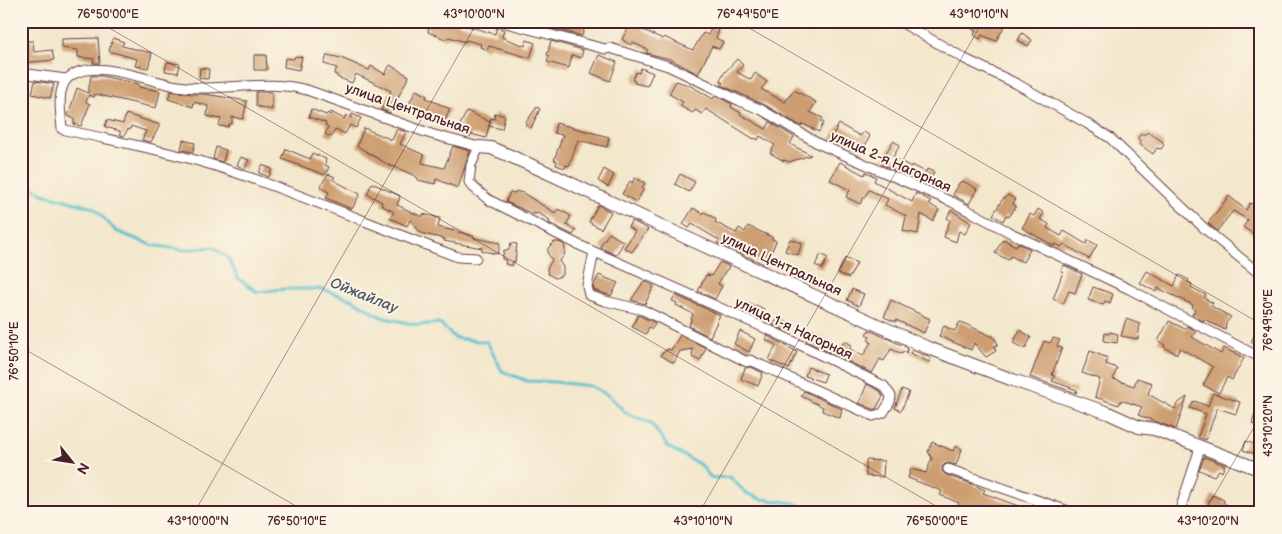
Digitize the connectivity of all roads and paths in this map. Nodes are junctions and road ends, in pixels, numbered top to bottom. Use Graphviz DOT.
graph roads {
  1 [pos="499,21"];
  2 [pos="899,21"];
  3 [pos="21,72"];
  4 [pos="66,79"];
  5 [pos="479,147"];
  6 [pos="594,252"];
  7 [pos="476,258"];
  8 [pos="1261,275"];
  9 [pos="1261,358"];
  10 [pos="1200,448"];
  11 [pos="948,469"];
  12 [pos="1261,470"];
  13 [pos="1074,513"];
  14 [pos="1179,513"];
  1 -- 9 [label="street, улица 2-я Нагорная"];
  2 -- 8 [label="street"];
  3 -- 4 [label="street"];
  4 -- 5 [label="street, улица Центральная"];
  4 -- 7 [label="street"];
  5 -- 6 [label="street, улица 1-я Нагорная"];
  5 -- 10 [label="street, улица Центральная"];
  6 -- 6 [label="street, улица 1-я Нагорная"];
  10 -- 12 [label="street, улица Центральная"];
  10 -- 14 [label="street"];
  11 -- 13 [label="street"];
}
